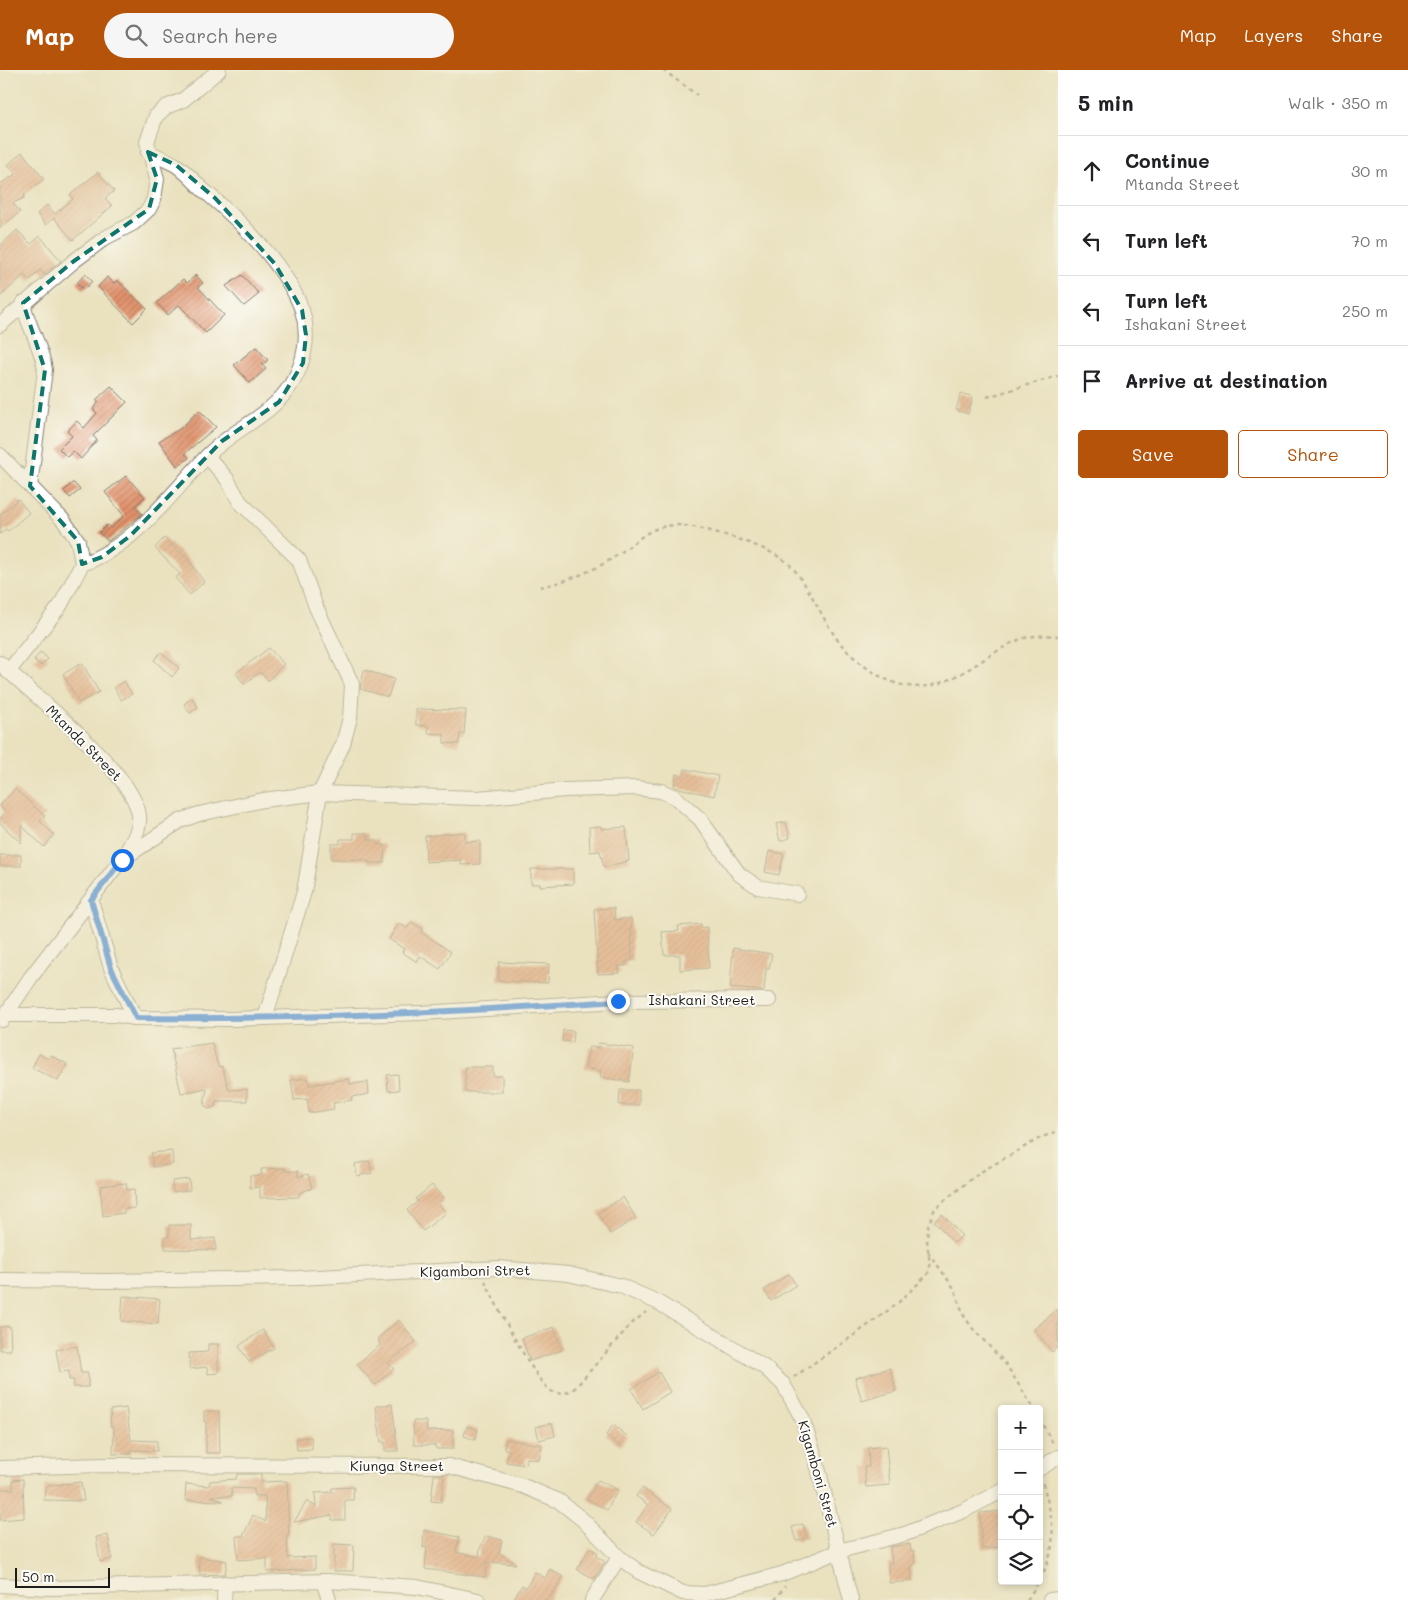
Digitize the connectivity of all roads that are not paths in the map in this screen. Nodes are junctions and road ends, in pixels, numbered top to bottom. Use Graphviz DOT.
graph roads {
  1 [pos="219,70"];
  2 [pos="148,152"];
  3 [pos="22,303"];
  4 [pos="0,325"];
  5 [pos="0,455"];
  6 [pos="207,456"];
  7 [pos="30,486"];
  8 [pos="82,564"];
  9 [pos="4,667"];
  10 [pos="320,793"];
  11 [pos="122,860"];
  12 [pos="797,894"];
  13 [pos="91,900"];
  14 [pos="769,1000"];
  15 [pos="136,1018"];
  16 [pos="265,1018"];
  17 [pos="3,1019"];
  18 [pos="0,1280"];
  19 [pos="1056,1451"];
  20 [pos="1043,1466"];
  21 [pos="0,1468"];
  22 [pos="998,1493"];
  23 [pos="839,1551"];
  24 [pos="616,1562"];
  25 [pos="323,1581"];
  26 [pos="225,1583"];
  27 [pos="0,1585"];
  28 [pos="48,1594"];
  29 [pos="1058,1599"];
  30 [pos="224,1600"];
  31 [pos="329,1600"];
  32 [pos="478,1600"];
  33 [pos="592,1600"];
  34 [pos="852,1600"];
  35 [pos="1050,1600"];
  1 -- 2 [label="street"];
  2 -- 3 [label="street"];
  2 -- 6 [label="street"];
  3 -- 4 [label="street"];
  3 -- 7 [label="street"];
  5 -- 7 [label="street"];
  6 -- 8 [label="street"];
  6 -- 10 [label="street"];
  7 -- 8 [label="street"];
  8 -- 9 [label="street"];
  9 -- 11 [label="street, Mtanda Street"];
  10 -- 11 [label="street"];
  10 -- 12 [label="street"];
  10 -- 16 [label="street"];
  11 -- 13 [label="street, Mtanda Street"];
  13 -- 15 [label="street"];
  13 -- 17 [label="street, Mtanda Street"];
  14 -- 16 [label="street, Ishakani Street"];
  15 -- 16 [label="street, Ishakani Street"];
  15 -- 17 [label="street, Ishakani Street"];
  18 -- 23 [label="street, Kigamboni Stret"];
  19 -- 20 [label="street"];
  21 -- 23 [label="street, Kiunga Street"];
  22 -- 23 [label="street, Kiunga Street"];
  23 -- 34 [label="street, Kigamboni Stret"];
  24 -- 33 [label="street"];
  25 -- 26 [label="street"];
  25 -- 31 [label="street"];
  25 -- 32 [label="street"];
  26 -- 28 [label="street"];
  26 -- 30 [label="street"];
  27 -- 28 [label="street"];
  29 -- 35 [label="street"];
}
